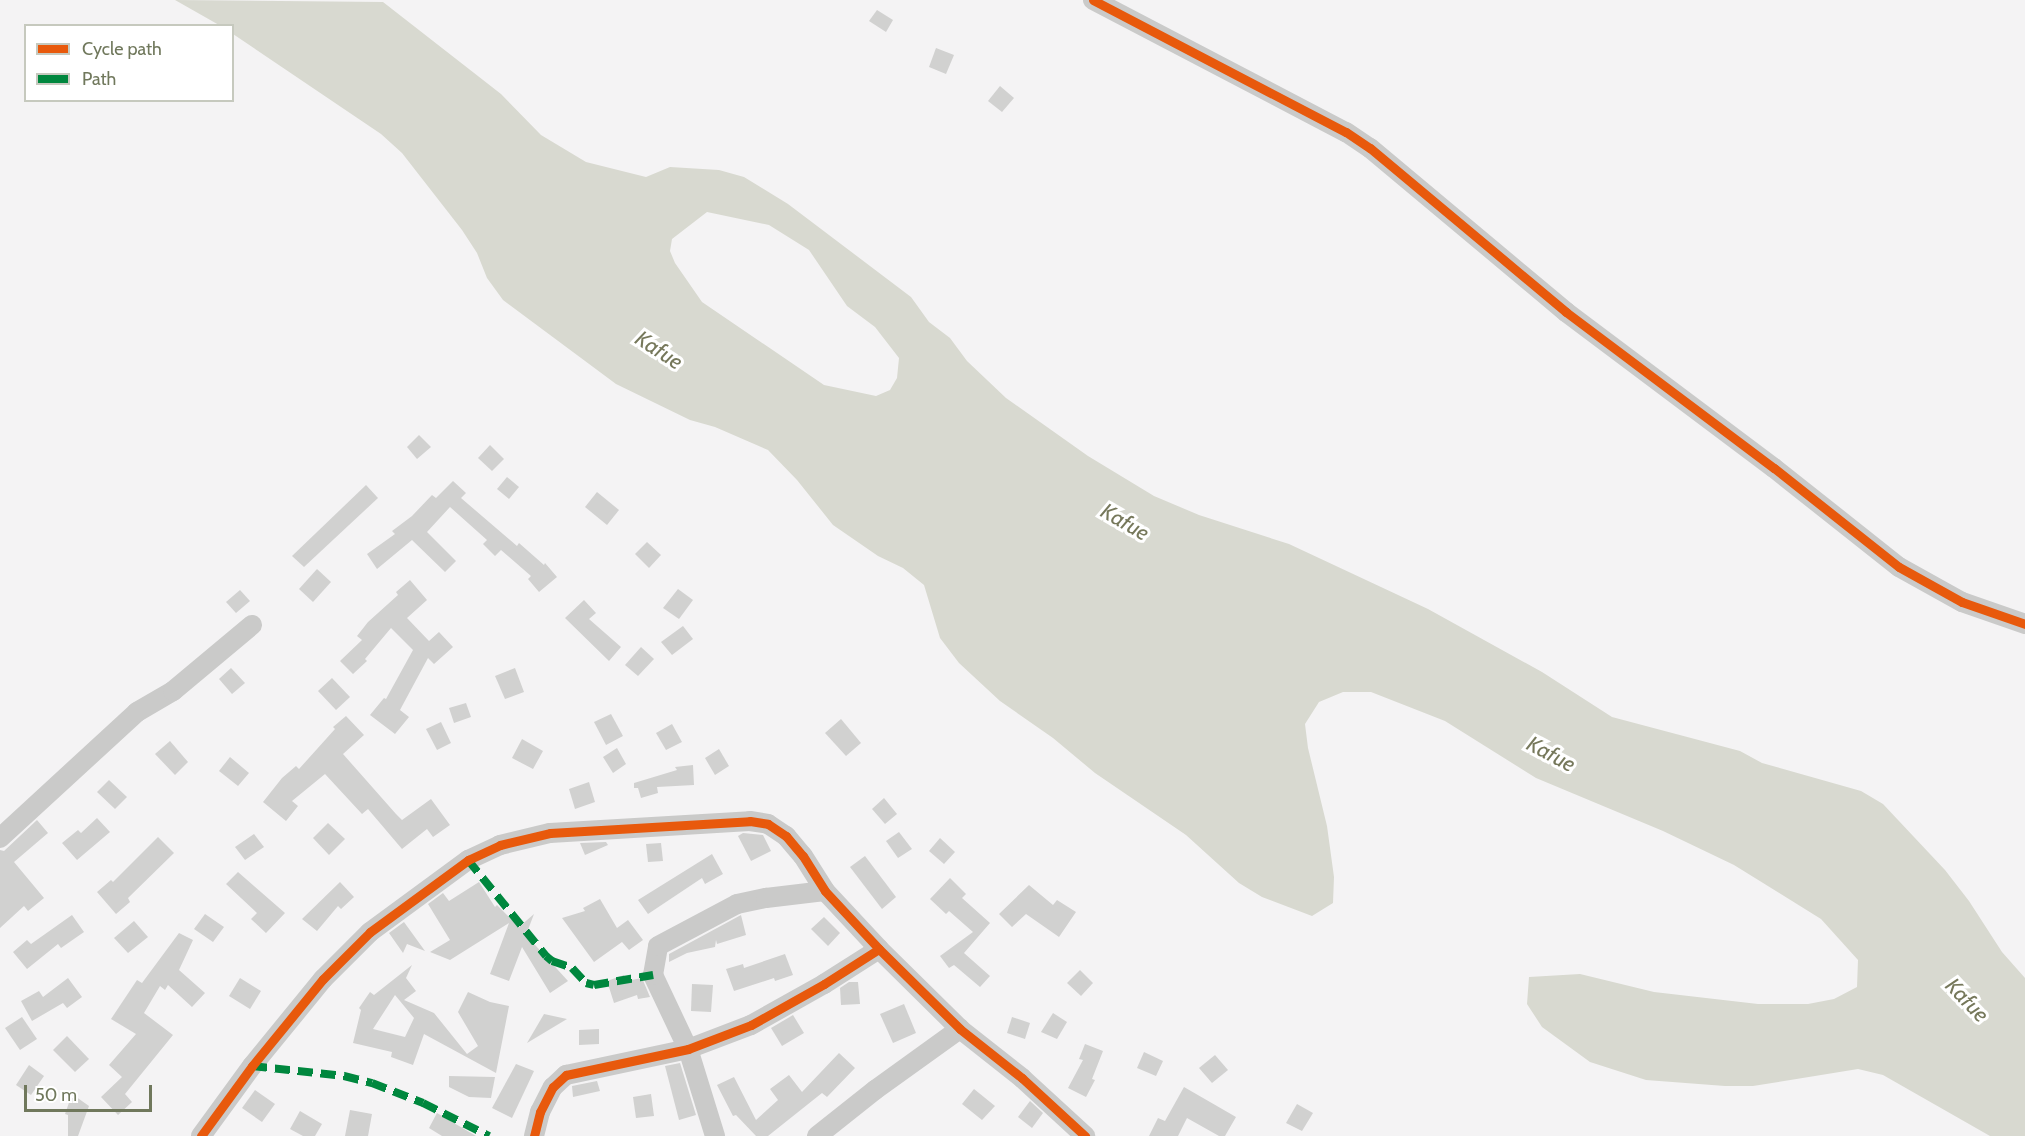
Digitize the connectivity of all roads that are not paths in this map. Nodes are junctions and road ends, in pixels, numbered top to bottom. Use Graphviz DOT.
graph roads {
  1 [pos="1093,0"];
  2 [pos="2025,624"];
  3 [pos="252,625"];
  4 [pos="0,838"];
  5 [pos="825,891"];
  6 [pos="879,949"];
  7 [pos="960,1029"];
  8 [pos="688,1049"];
  9 [pos="201,1136"];
  10 [pos="534,1136"];
  11 [pos="715,1136"];
  12 [pos="817,1136"];
  13 [pos="1085,1136"];
  1 -- 2 [label="street"];
  3 -- 4 [label="street"];
  5 -- 6 [label="street"];
  5 -- 8 [label="street"];
  5 -- 9 [label="street"];
  6 -- 7 [label="street"];
  6 -- 8 [label="street"];
  7 -- 12 [label="street"];
  7 -- 13 [label="street"];
  8 -- 10 [label="street"];
  8 -- 11 [label="street"];
}
